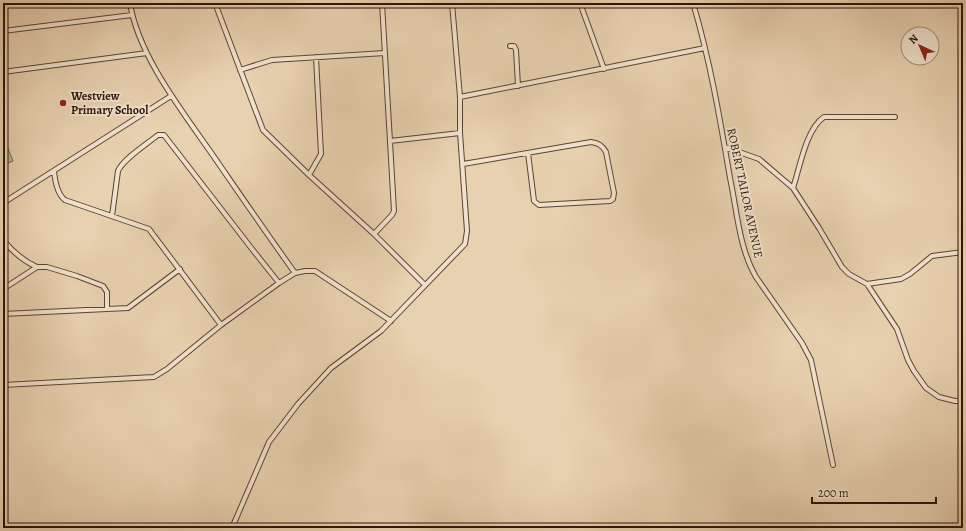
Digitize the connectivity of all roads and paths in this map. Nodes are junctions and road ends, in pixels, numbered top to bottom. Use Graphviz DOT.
graph roads {
  1 [pos="130,3"];
  2 [pos="215,3"];
  3 [pos="382,3"];
  4 [pos="452,3"];
  5 [pos="580,3"];
  6 [pos="693,3"];
  7 [pos="132,15"];
  8 [pos="3,31"];
  9 [pos="510,46"];
  10 [pos="705,48"];
  11 [pos="147,53"];
  12 [pos="385,53"];
  13 [pos="316,56"];
  14 [pos="604,69"];
  15 [pos="240,70"];
  16 [pos="3,72"];
  17 [pos="518,86"];
  18 [pos="171,96"];
  19 [pos="460,97"];
  20 [pos="895,117"];
  21 [pos="460,133"];
  22 [pos="390,141"];
  23 [pos="725,147"];
  24 [pos="528,153"];
  25 [pos="463,164"];
  26 [pos="54,171"];
  27 [pos="309,175"];
  28 [pos="793,188"];
  29 [pos="3,203"];
  30 [pos="112,216"];
  31 [pos="374,234"];
  32 [pos="3,240"];
  33 [pos="963,252"];
  34 [pos="37,268"];
  35 [pos="180,269"];
  36 [pos="295,273"];
  37 [pos="279,283"];
  38 [pos="867,284"];
  39 [pos="425,285"];
  40 [pos="3,289"];
  41 [pos="107,309"];
  42 [pos="3,314"];
  43 [pos="391,321"];
  44 [pos="221,325"];
  45 [pos="3,385"];
  46 [pos="963,401"];
  47 [pos="833,465"];
  48 [pos="232,528"];
  1 -- 7 [label="street"];
  2 -- 15 [label="street"];
  3 -- 12 [label="street"];
  4 -- 19 [label="street"];
  5 -- 14 [label="street"];
  6 -- 10 [label="street, ROBERT TAILOR AVENUE"];
  7 -- 8 [label="street"];
  7 -- 11 [label="street"];
  9 -- 17 [label="street"];
  10 -- 14 [label="street"];
  10 -- 23 [label="street, ROBERT TAILOR AVENUE"];
  11 -- 16 [label="street"];
  11 -- 18 [label="street"];
  12 -- 13 [label="street"];
  12 -- 22 [label="street"];
  13 -- 15 [label="street"];
  13 -- 27 [label="street"];
  14 -- 17 [label="street"];
  15 -- 27 [label="street"];
  17 -- 19 [label="street"];
  18 -- 26 [label="street"];
  18 -- 36 [label="street"];
  19 -- 21 [label="street"];
  20 -- 28 [label="street"];
  21 -- 22 [label="street"];
  21 -- 25 [label="street"];
  22 -- 31 [label="street"];
  23 -- 28 [label="street"];
  23 -- 47 [label="street, ROBERT TAILOR AVENUE"];
  24 -- 24 [label="street"];
  24 -- 25 [label="street"];
  25 -- 39 [label="street"];
  26 -- 29 [label="street"];
  26 -- 30 [label="street"];
  27 -- 31 [label="street"];
  28 -- 38 [label="street"];
  30 -- 35 [label="street"];
  30 -- 37 [label="street"];
  31 -- 39 [label="street"];
  32 -- 34 [label="street"];
  33 -- 38 [label="street"];
  34 -- 40 [label="street"];
  34 -- 41 [label="street"];
  35 -- 41 [label="street"];
  35 -- 44 [label="street"];
  36 -- 37 [label="street"];
  36 -- 43 [label="street"];
  37 -- 44 [label="street"];
  38 -- 46 [label="street"];
  39 -- 43 [label="street"];
  41 -- 42 [label="street"];
  43 -- 48 [label="street"];
  44 -- 45 [label="street"];
}
